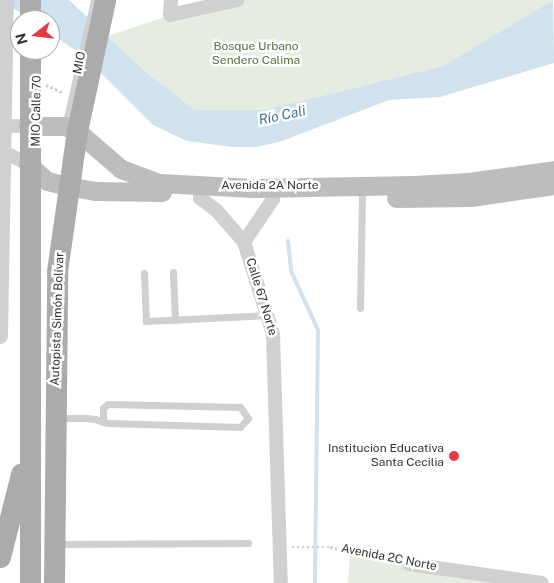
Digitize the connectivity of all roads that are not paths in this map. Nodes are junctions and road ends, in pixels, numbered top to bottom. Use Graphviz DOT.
graph roads {
  1 [pos="6,0"];
  2 [pos="94,0"];
  3 [pos="105,0"];
  4 [pos="171,0"];
  5 [pos="237,0"];
  6 [pos="31,60"];
  7 [pos="37,60"];
  8 [pos="34,79"];
  9 [pos="78,100"];
  10 [pos="33,125"];
  11 [pos="2,126"];
  12 [pos="70,129"];
  13 [pos="2,150"];
  14 [pos="32,168"];
  15 [pos="554,170"];
  16 [pos="67,186"];
  17 [pos="554,186"];
  18 [pos="200,191"];
  19 [pos="362,192"];
  20 [pos="273,193"];
  21 [pos="244,242"];
  22 [pos="172,272"];
  23 [pos="144,273"];
  24 [pos="360,308"];
  25 [pos="269,314"];
  26 [pos="175,320"];
  27 [pos="0,336"];
  28 [pos="56,418"];
  29 [pos="103,422"];
  30 [pos="29,444"];
  31 [pos="248,543"];
  32 [pos="54,544"];
  33 [pos="0,557"];
  34 [pos="408,564"];
  35 [pos="30,583"];
  36 [pos="54,583"];
  37 [pos="281,583"];
  38 [pos="542,583"];
  1 -- 11 [label="street"];
  2 -- 9 [label="lane, MIO"];
  3 -- 9 [label="main road, Autopista Simón Bolívar"];
  4 -- 5 [label="street"];
  6 -- 8 [label="main road"];
  7 -- 8 [label="lane, MIO Calle 70"];
  8 -- 10 [label="main road"];
  9 -- 12 [label="main road, Autopista Simón Bolívar"];
  10 -- 11 [label="street"];
  10 -- 12 [label="main road"];
  10 -- 14 [label="main road"];
  11 -- 13 [label="street"];
  12 -- 16 [label="main road, Autopista Simón Bolívar"];
  12 -- 18 [label="main road, Avenida 2A Norte"];
  13 -- 14 [label="street, Avenida 2A Norte"];
  13 -- 27 [label="street"];
  14 -- 16 [label="main road, Avenida 2A Norte"];
  14 -- 30 [label="main road"];
  15 -- 19 [label="main road, Avenida 2A Norte"];
  16 -- 18 [label="main road, Avenida 2A Norte"];
  16 -- 28 [label="main road, Autopista Simón Bolívar"];
  17 -- 19 [label="main road, Avenida 2A Norte"];
  18 -- 20 [label="main road, Avenida 2A Norte"];
  18 -- 21 [label="street, Calle 67 Norte"];
  19 -- 20 [label="main road, Avenida 2A Norte"];
  19 -- 24 [label="lane"];
  20 -- 21 [label="street, Calle 67 Norte"];
  21 -- 25 [label="street, Calle 67 Norte"];
  22 -- 26 [label="lane"];
  23 -- 26 [label="lane"];
  25 -- 26 [label="lane"];
  25 -- 37 [label="street, Calle 67 Norte"];
  28 -- 29 [label="lane"];
  28 -- 32 [label="main road, Autopista Simón Bolívar"];
  29 -- 29 [label="lane"];
  30 -- 33 [label="main road"];
  30 -- 35 [label="main road"];
  31 -- 32 [label="lane"];
  32 -- 36 [label="main road, Autopista Simón Bolívar"];
  34 -- 38 [label="street, Avenida 2C Norte"];
}
